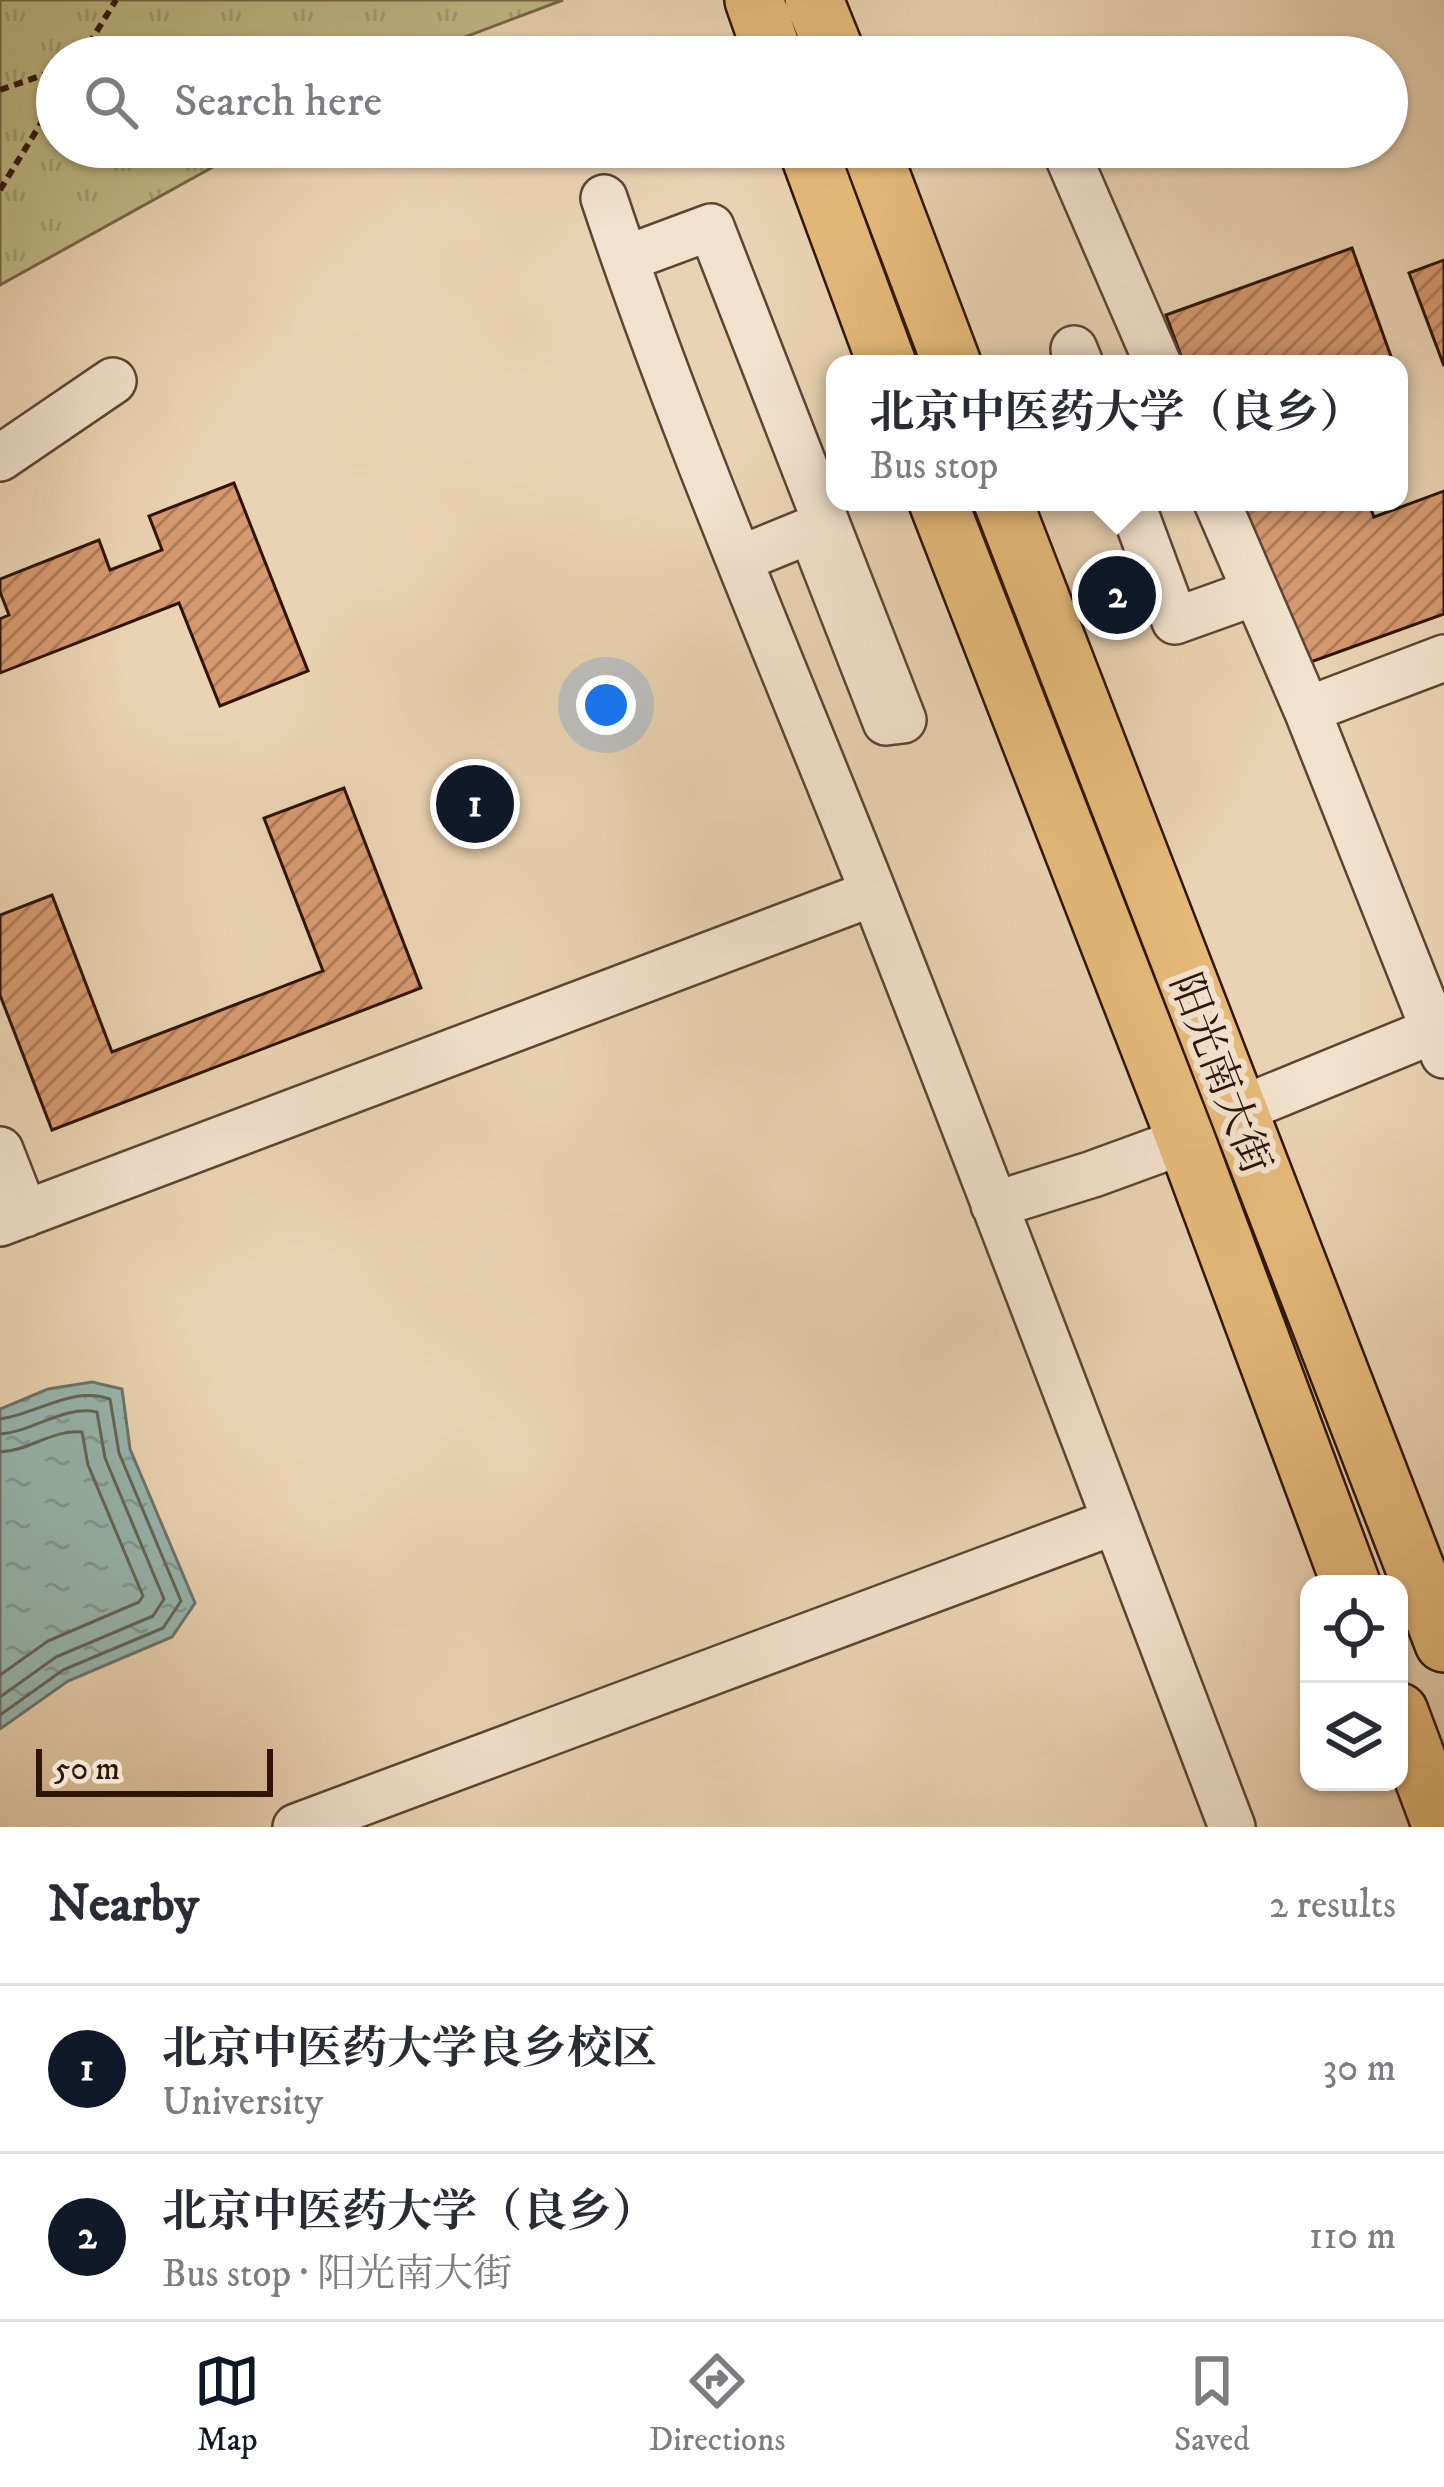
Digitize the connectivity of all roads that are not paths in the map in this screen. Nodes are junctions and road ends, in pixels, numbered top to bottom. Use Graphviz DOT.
graph roads {
  1 [pos="754,0"];
  2 [pos="814,0"];
  3 [pos="767,36"];
  4 [pos="828,36"];
  5 [pos="815,168"];
  6 [pos="878,168"];
  7 [pos="1073,168"];
  8 [pos="604,198"];
  9 [pos="625,259"];
  10 [pos="884,355"];
  11 [pos="949,355"];
  12 [pos="1154,355"];
  13 [pos="112,381"];
  14 [pos="0,458"];
  15 [pos="941,511"];
  16 [pos="1006,511"];
  17 [pos="1134,511"];
  18 [pos="1221,511"];
  19 [pos="740,559"];
  20 [pos="1256,592"];
  21 [pos="1444,658"];
  22 [pos="1307,710"];
  23 [pos="873,893"];
  24 [pos="1440,1043"];
  25 [pos="1237,1111"];
  26 [pos="1186,1140"];
  27 [pos="0,1150"];
  28 [pos="994,1204"];
  29 [pos="12,1219"];
  30 [pos="1116,1521"];
  31 [pos="1348,1575"];
  32 [pos="1444,1643"];
  33 [pos="1408,1736"];
  34 [pos="296,1827"];
  35 [pos="1232,1827"];
  36 [pos="1442,1827"];
  1 -- 3 [label="main road"];
  2 -- 4 [label="main road"];
  5 -- 10 [label="main road"];
  6 -- 11 [label="main road"];
  7 -- 12 [label="street"];
  8 -- 9 [label="street"];
  9 -- 19 [label="street"];
  9 -- 19 [label="street"];
  13 -- 14 [label="street"];
  15 -- 26 [label="main road, 阳光南大街"];
  16 -- 25 [label="main road, 阳光南大街"];
  17 -- 20 [label="street"];
  18 -- 20 [label="street"];
  19 -- 23 [label="street"];
  20 -- 22 [label="street"];
  21 -- 22 [label="street"];
  22 -- 24 [label="street"];
  23 -- 28 [label="street"];
  23 -- 29 [label="street"];
  24 -- 25 [label="street"];
  25 -- 32 [label="main road, 阳光南大街"];
  26 -- 28 [label="street"];
  26 -- 31 [label="main road, 阳光南大街"];
  27 -- 29 [label="street"];
  28 -- 30 [label="street"];
  30 -- 34 [label="street"];
  30 -- 35 [label="street"];
  33 -- 36 [label="main road"];
}
